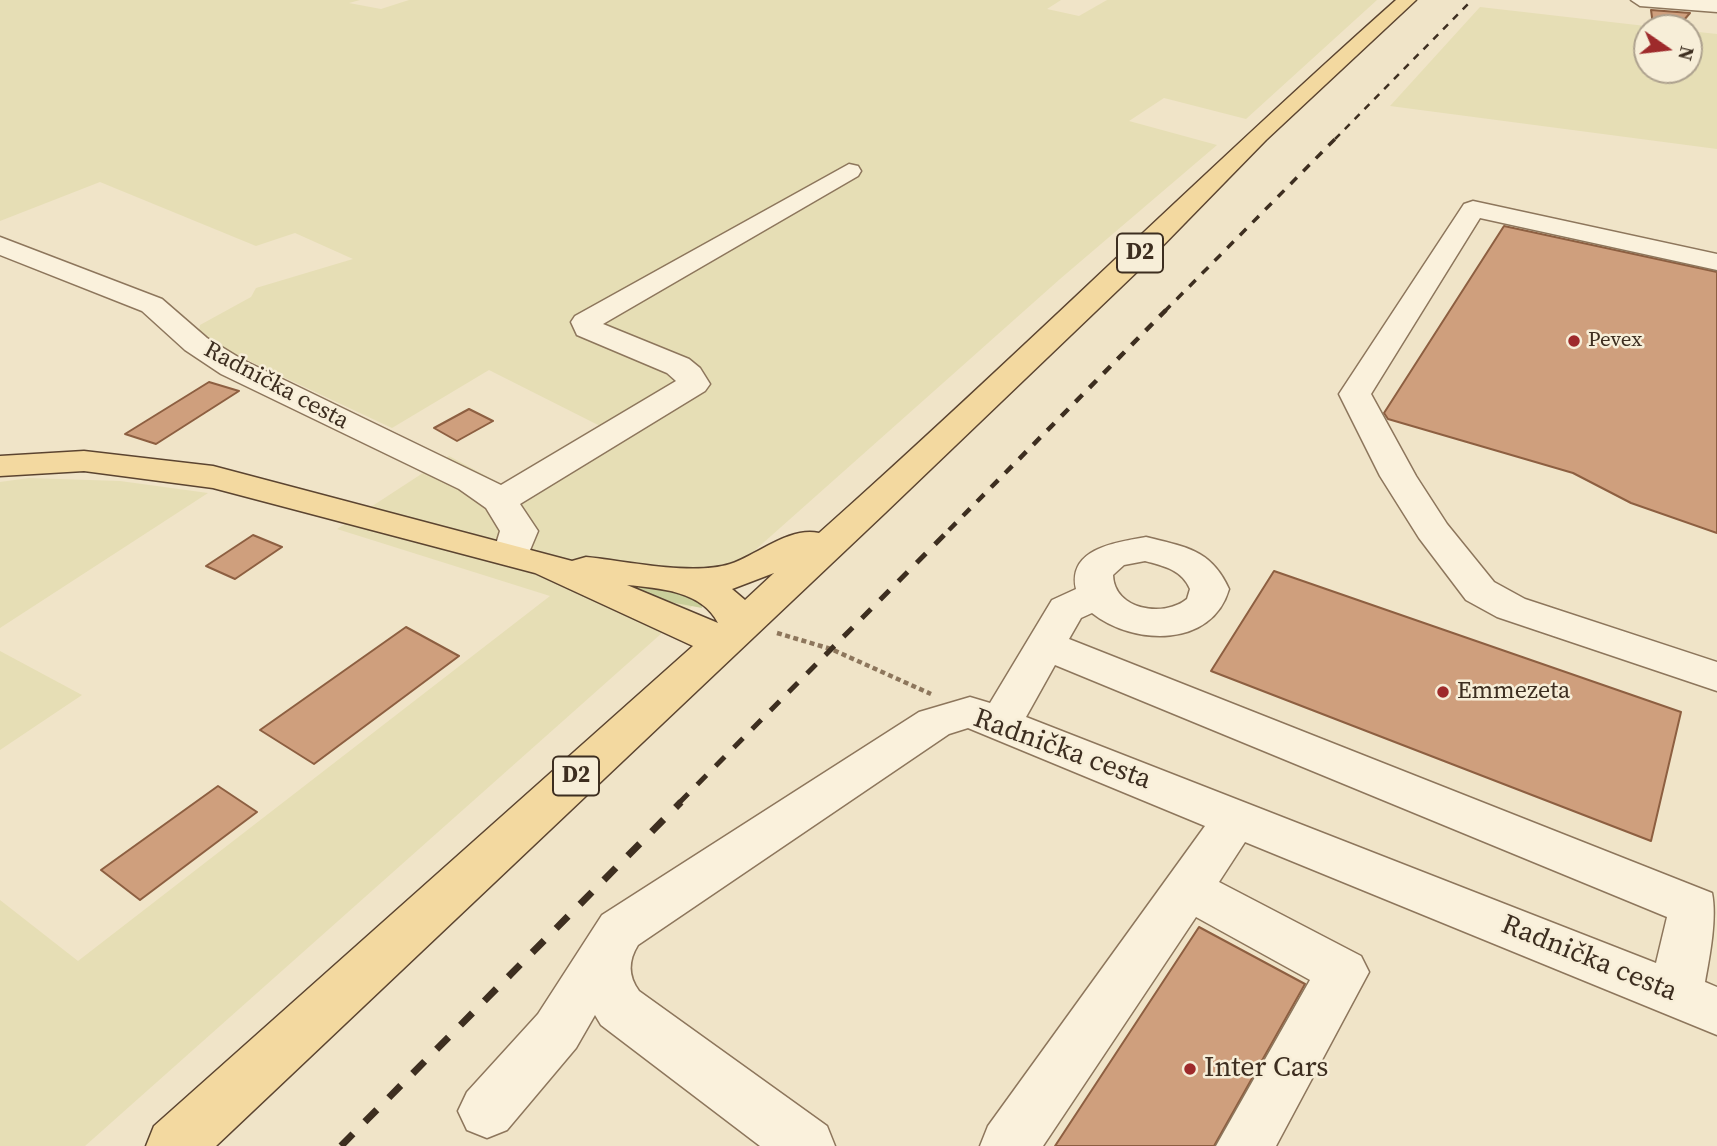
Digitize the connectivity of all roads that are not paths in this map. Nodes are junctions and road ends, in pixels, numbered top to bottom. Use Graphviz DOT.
graph roads {
  1 [pos="1407,0"];
  2 [pos="1640,0"];
  3 [pos="1717,6"];
  4 [pos="849,171"];
  5 [pos="0,245"];
  6 [pos="1717,262"];
  7 [pos="0,466"];
  8 [pos="500,501"];
  9 [pos="872,505"];
  10 [pos="512,554"];
  11 [pos="549,565"];
  12 [pos="682,582"];
  13 [pos="1097,595"];
  14 [pos="729,633"];
  15 [pos="1045,645"];
  16 [pos="1717,677"];
  17 [pos="986,717"];
  18 [pos="1237,817"];
  19 [pos="1188,889"];
  20 [pos="606,950"];
  21 [pos="1696,1002"];
  22 [pos="620,1008"];
  23 [pos="557,1031"];
  24 [pos="486,1111"];
  25 [pos="175,1146"];
  26 [pos="806,1146"];
  27 [pos="1009,1146"];
  28 [pos="1245,1146"];
  1 -- 9 [label="main road, D2"];
  2 -- 3 [label="street"];
  4 -- 8 [label="street"];
  5 -- 8 [label="street, Radnička cesta"];
  6 -- 16 [label="street"];
  7 -- 10 [label="main road"];
  8 -- 10 [label="street, Radnička cesta"];
  9 -- 12 [label="main road"];
  9 -- 14 [label="main road, D2"];
  10 -- 11 [label="main road"];
  11 -- 12 [label="main road"];
  11 -- 14 [label="main road"];
  12 -- 14 [label="main road"];
  13 -- 15 [label="street"];
  14 -- 25 [label="main road, D2"];
  15 -- 17 [label="street"];
  15 -- 21 [label="street"];
  17 -- 18 [label="street, Radnička cesta"];
  17 -- 20 [label="street, Radnička cesta"];
  18 -- 19 [label="street"];
  18 -- 21 [label="street, Radnička cesta"];
  19 -- 27 [label="street"];
  19 -- 28 [label="street"];
  20 -- 22 [label="street"];
  20 -- 23 [label="street, Radnička cesta"];
  22 -- 23 [label="street"];
  22 -- 26 [label="street"];
  23 -- 24 [label="street"];
}
